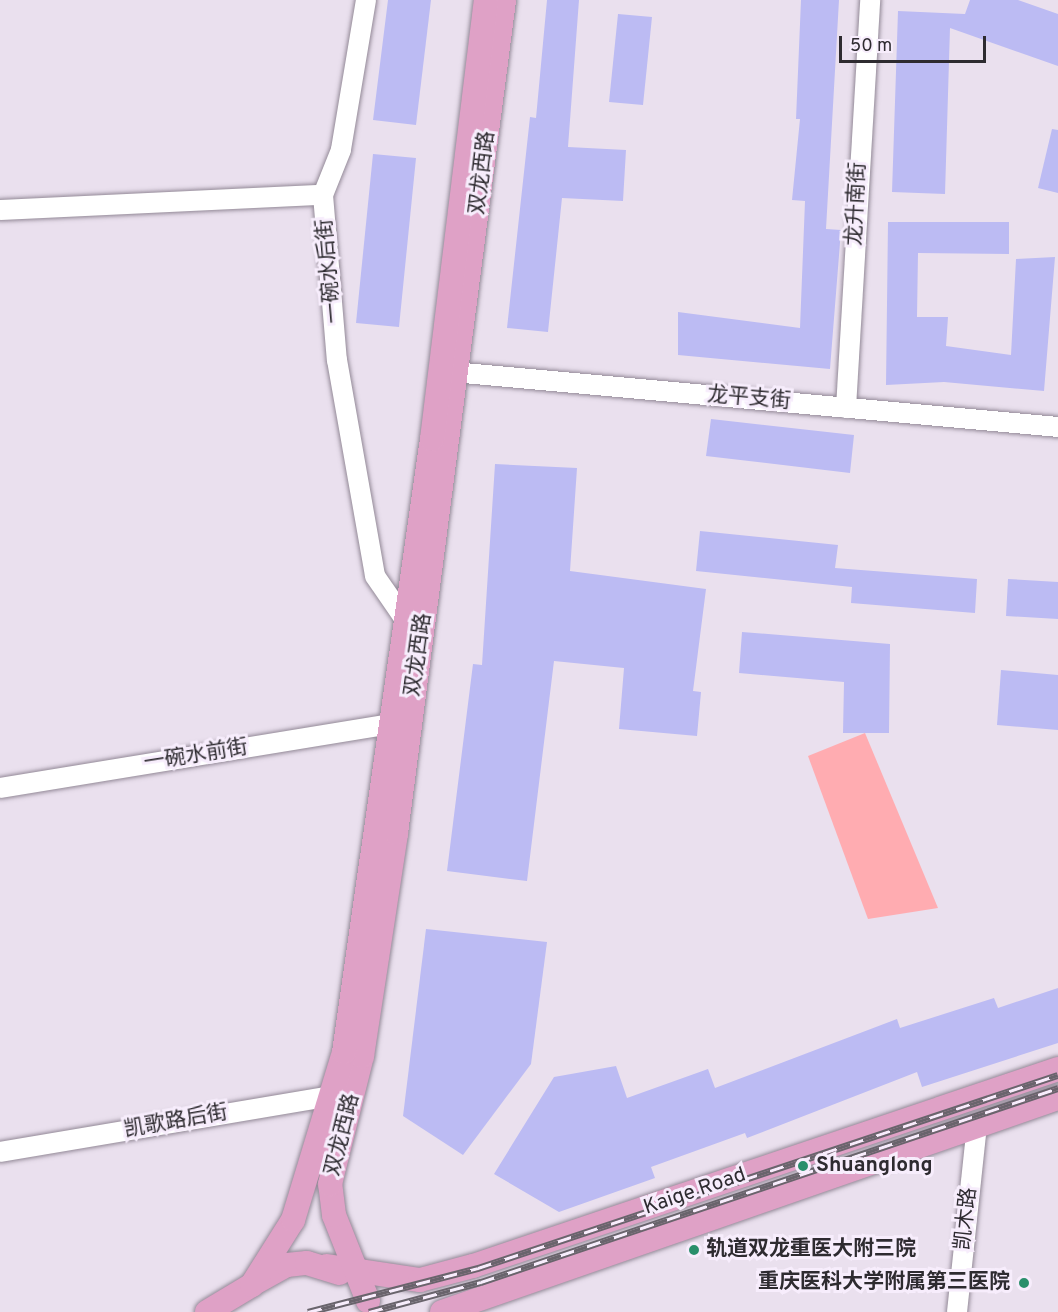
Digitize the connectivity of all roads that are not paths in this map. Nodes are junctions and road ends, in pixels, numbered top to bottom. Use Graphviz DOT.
graph roads {
  1 [pos="366,0"];
  2 [pos="486,0"];
  3 [pos="504,0"];
  4 [pos="870,0"];
  5 [pos="323,195"];
  6 [pos="0,210"];
  7 [pos="449,372"];
  8 [pos="846,408"];
  9 [pos="1058,427"];
  10 [pos="406,621"];
  11 [pos="391,724"];
  12 [pos="0,788"];
  13 [pos="1058,1069"];
  14 [pos="343,1094"];
  15 [pos="1058,1098"];
  16 [pos="977,1126"];
  17 [pos="0,1152"];
  18 [pos="327,1266"];
  19 [pos="355,1271"];
  20 [pos="252,1286"];
  21 [pos="369,1307"];
  22 [pos="207,1312"];
  23 [pos="238,1312"];
  24 [pos="442,1312"];
  25 [pos="957,1312"];
  1 -- 5 [label="street"];
  2 -- 7 [label="main road, 双龙西路"];
  3 -- 7 [label="main road, 双龙西路"];
  4 -- 8 [label="street, 龙升南街"];
  5 -- 6 [label="street, 一碗水后街"];
  5 -- 10 [label="street, 一碗水后街"];
  7 -- 8 [label="street, 龙平支街"];
  7 -- 10 [label="main road, 双龙西路"];
  7 -- 14 [label="main road, 双龙西路"];
  8 -- 9 [label="street, 龙平支街"];
  10 -- 11 [label="main road, 双龙西路"];
  11 -- 12 [label="street, 一碗水前街"];
  11 -- 14 [label="main road, 双龙西路"];
  13 -- 19 [label="main road, Kaige Road"];
  14 -- 17 [label="street, 凯歌路后街"];
  14 -- 19 [label="main road, 双龙西路"];
  14 -- 20 [label="main road, 双龙西路"];
  15 -- 16 [label="main road, Kaige Road"];
  16 -- 24 [label="main road, Kaige Road"];
  16 -- 25 [label="street, 凯木路"];
  18 -- 19 [label="main road, Kaige Road"];
  18 -- 20 [label="main road, Kaige Road"];
  18 -- 21 [label="main road"];
  19 -- 21 [label="main road, 双龙西路"];
  20 -- 22 [label="main road"];
  20 -- 23 [label="main road, 双龙西路"];
}
